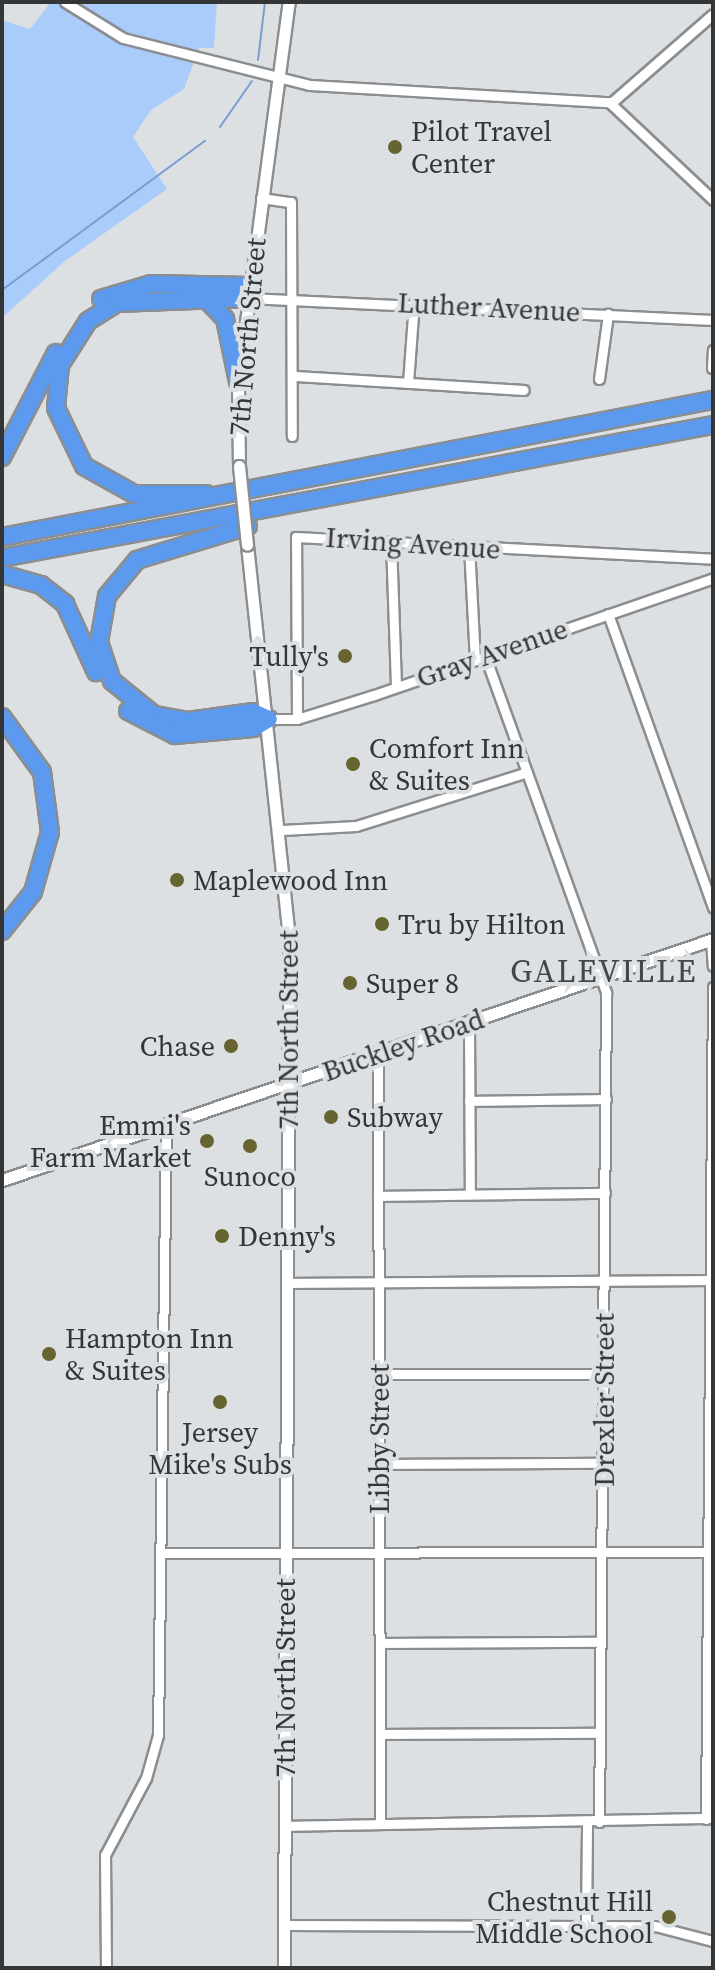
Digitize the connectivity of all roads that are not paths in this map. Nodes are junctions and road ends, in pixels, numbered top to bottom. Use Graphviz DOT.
graph roads {
  1 [pos="65,2"];
  2 [pos="289,2"];
  3 [pos="713,14"];
  4 [pos="283,80"];
  5 [pos="611,103"];
  6 [pos="261,198"];
  7 [pos="713,200"];
  8 [pos="248,292"];
  9 [pos="292,295"];
  10 [pos="203,296"];
  11 [pos="414,302"];
  12 [pos="608,314"];
  13 [pos="713,320"];
  14 [pos="713,350"];
  15 [pos="712,368"];
  16 [pos="296,376"];
  17 [pos="599,379"];
  18 [pos="238,382"];
  19 [pos="408,383"];
  20 [pos="524,390"];
  21 [pos="713,400"];
  22 [pos="713,425"];
  23 [pos="292,436"];
  24 [pos="2,457"];
  25 [pos="441,479"];
  26 [pos="279,489"];
  27 [pos="2,537"];
  28 [pos="391,542"];
  29 [pos="469,546"];
  30 [pos="2,558"];
  31 [pos="713,559"];
  32 [pos="2,574"];
  33 [pos="713,578"];
  34 [pos="608,614"];
  35 [pos="480,657"];
  36 [pos="396,686"];
  37 [pos="2,717"];
  38 [pos="269,719"];
  39 [pos="297,719"];
  40 [pos="2,729"];
  41 [pos="527,772"];
  42 [pos="282,830"];
  43 [pos="713,908"];
  44 [pos="2,917"];
  45 [pos="2,931"];
  46 [pos="712,939"];
  47 [pos="713,966"];
  48 [pos="601,978"];
  49 [pos="713,987"];
  50 [pos="469,1023"];
  51 [pos="378,1055"];
  52 [pos="288,1085"];
  53 [pos="606,1099"];
  54 [pos="469,1101"];
  55 [pos="166,1127"];
  56 [pos="2,1180"];
  57 [pos="605,1193"];
  58 [pos="470,1194"];
  59 [pos="378,1196"];
  60 [pos="710,1280"];
  61 [pos="605,1281"];
  62 [pos="286,1283"];
  63 [pos="378,1283"];
  64 [pos="378,1374"];
  65 [pos="605,1374"];
  66 [pos="604,1463"];
  67 [pos="378,1464"];
  68 [pos="711,1488"];
  69 [pos="707,1552"];
  70 [pos="163,1553"];
  71 [pos="603,1553"];
  72 [pos="379,1554"];
  73 [pos="286,1555"];
  74 [pos="601,1642"];
  75 [pos="381,1643"];
  76 [pos="600,1733"];
  77 [pos="380,1734"];
  78 [pos="710,1819"];
  79 [pos="587,1822"];
  80 [pos="599,1822"];
  81 [pos="380,1823"];
  82 [pos="285,1826"];
  83 [pos="586,1924"];
  84 [pos="284,1925"];
  85 [pos="713,1941"];
  86 [pos="106,1968"];
  87 [pos="284,1968"];
  1 -- 4 [label="street"];
  2 -- 4 [label="street, 7th North Street"];
  3 -- 5 [label="street"];
  4 -- 5 [label="street"];
  4 -- 6 [label="street, 7th North Street"];
  5 -- 7 [label="street"];
  6 -- 8 [label="street, 7th North Street"];
  6 -- 9 [label="street"];
  8 -- 9 [label="street, Luther Avenue"];
  8 -- 10 [label="highway"];
  8 -- 18 [label="street, 7th North Street"];
  8 -- 24 [label="highway"];
  9 -- 11 [label="street, Luther Avenue"];
  9 -- 16 [label="street"];
  10 -- 18 [label="highway"];
  10 -- 26 [label="highway"];
  11 -- 12 [label="street, Luther Avenue"];
  11 -- 19 [label="street"];
  12 -- 13 [label="street, Luther Avenue"];
  12 -- 17 [label="street"];
  14 -- 15 [label="street"];
  16 -- 19 [label="street"];
  16 -- 23 [label="street"];
  18 -- 38 [label="street, 7th North Street, bridge"];
  19 -- 20 [label="street"];
  21 -- 26 [label="highway"];
  22 -- 25 [label="highway"];
  25 -- 30 [label="highway"];
  25 -- 38 [label="highway"];
  26 -- 27 [label="highway"];
  28 -- 29 [label="street, Irving Avenue"];
  28 -- 36 [label="street"];
  28 -- 39 [label="street, Irving Avenue"];
  29 -- 31 [label="street, Irving Avenue"];
  29 -- 35 [label="street, Drexler Street"];
  32 -- 38 [label="highway"];
  33 -- 34 [label="street, Gray Avenue"];
  34 -- 35 [label="street, Gray Avenue"];
  34 -- 43 [label="street"];
  35 -- 36 [label="street, Gray Avenue"];
  35 -- 41 [label="street, Drexler Street"];
  36 -- 39 [label="street, Gray Avenue"];
  37 -- 45 [label="highway"];
  38 -- 39 [label="street, Gray Avenue"];
  38 -- 42 [label="street, 7th North Street"];
  40 -- 44 [label="highway"];
  41 -- 42 [label="street"];
  41 -- 48 [label="street, Drexler Street"];
  42 -- 52 [label="street, 7th North Street"];
  46 -- 47 [label="street"];
  46 -- 48 [label="street, Buckley Road"];
  48 -- 50 [label="street, Buckley Road"];
  48 -- 53 [label="street, Drexler Street"];
  49 -- 60 [label="street"];
  50 -- 51 [label="street, Buckley Road"];
  50 -- 54 [label="street"];
  51 -- 52 [label="street, Buckley Road"];
  51 -- 59 [label="street, Libby Street"];
  52 -- 55 [label="street, Buckley Road"];
  52 -- 62 [label="street, 7th North Street"];
  53 -- 54 [label="street"];
  53 -- 57 [label="street, Drexler Street"];
  54 -- 58 [label="street"];
  55 -- 56 [label="street, Buckley Road"];
  55 -- 70 [label="street"];
  57 -- 58 [label="street"];
  57 -- 61 [label="street, Drexler Street"];
  58 -- 59 [label="street"];
  59 -- 63 [label="street, Libby Street"];
  60 -- 61 [label="street"];
  60 -- 68 [label="street"];
  61 -- 63 [label="street"];
  61 -- 65 [label="street, Drexler Street"];
  62 -- 63 [label="street"];
  62 -- 73 [label="street, 7th North Street"];
  63 -- 64 [label="street, Libby Street"];
  64 -- 65 [label="street"];
  64 -- 67 [label="street, Libby Street"];
  65 -- 66 [label="street, Drexler Street"];
  66 -- 67 [label="street"];
  66 -- 71 [label="street, Drexler Street"];
  67 -- 72 [label="street, Libby Street"];
  68 -- 69 [label="street"];
  69 -- 71 [label="street"];
  69 -- 78 [label="street"];
  70 -- 73 [label="street"];
  70 -- 86 [label="street"];
  71 -- 72 [label="street"];
  71 -- 74 [label="street, Drexler Street"];
  72 -- 73 [label="street"];
  72 -- 75 [label="street, Libby Street"];
  73 -- 82 [label="street, 7th North Street"];
  74 -- 75 [label="street"];
  74 -- 76 [label="street, Drexler Street"];
  75 -- 77 [label="street, Libby Street"];
  76 -- 77 [label="street"];
  76 -- 80 [label="street, Drexler Street"];
  77 -- 81 [label="street, Libby Street"];
  78 -- 80 [label="street"];
  79 -- 80 [label="street"];
  79 -- 81 [label="street"];
  79 -- 83 [label="street"];
  81 -- 82 [label="street"];
  82 -- 84 [label="street, 7th North Street"];
  83 -- 84 [label="street"];
  83 -- 85 [label="street"];
  84 -- 87 [label="street, 7th North Street"];
}
